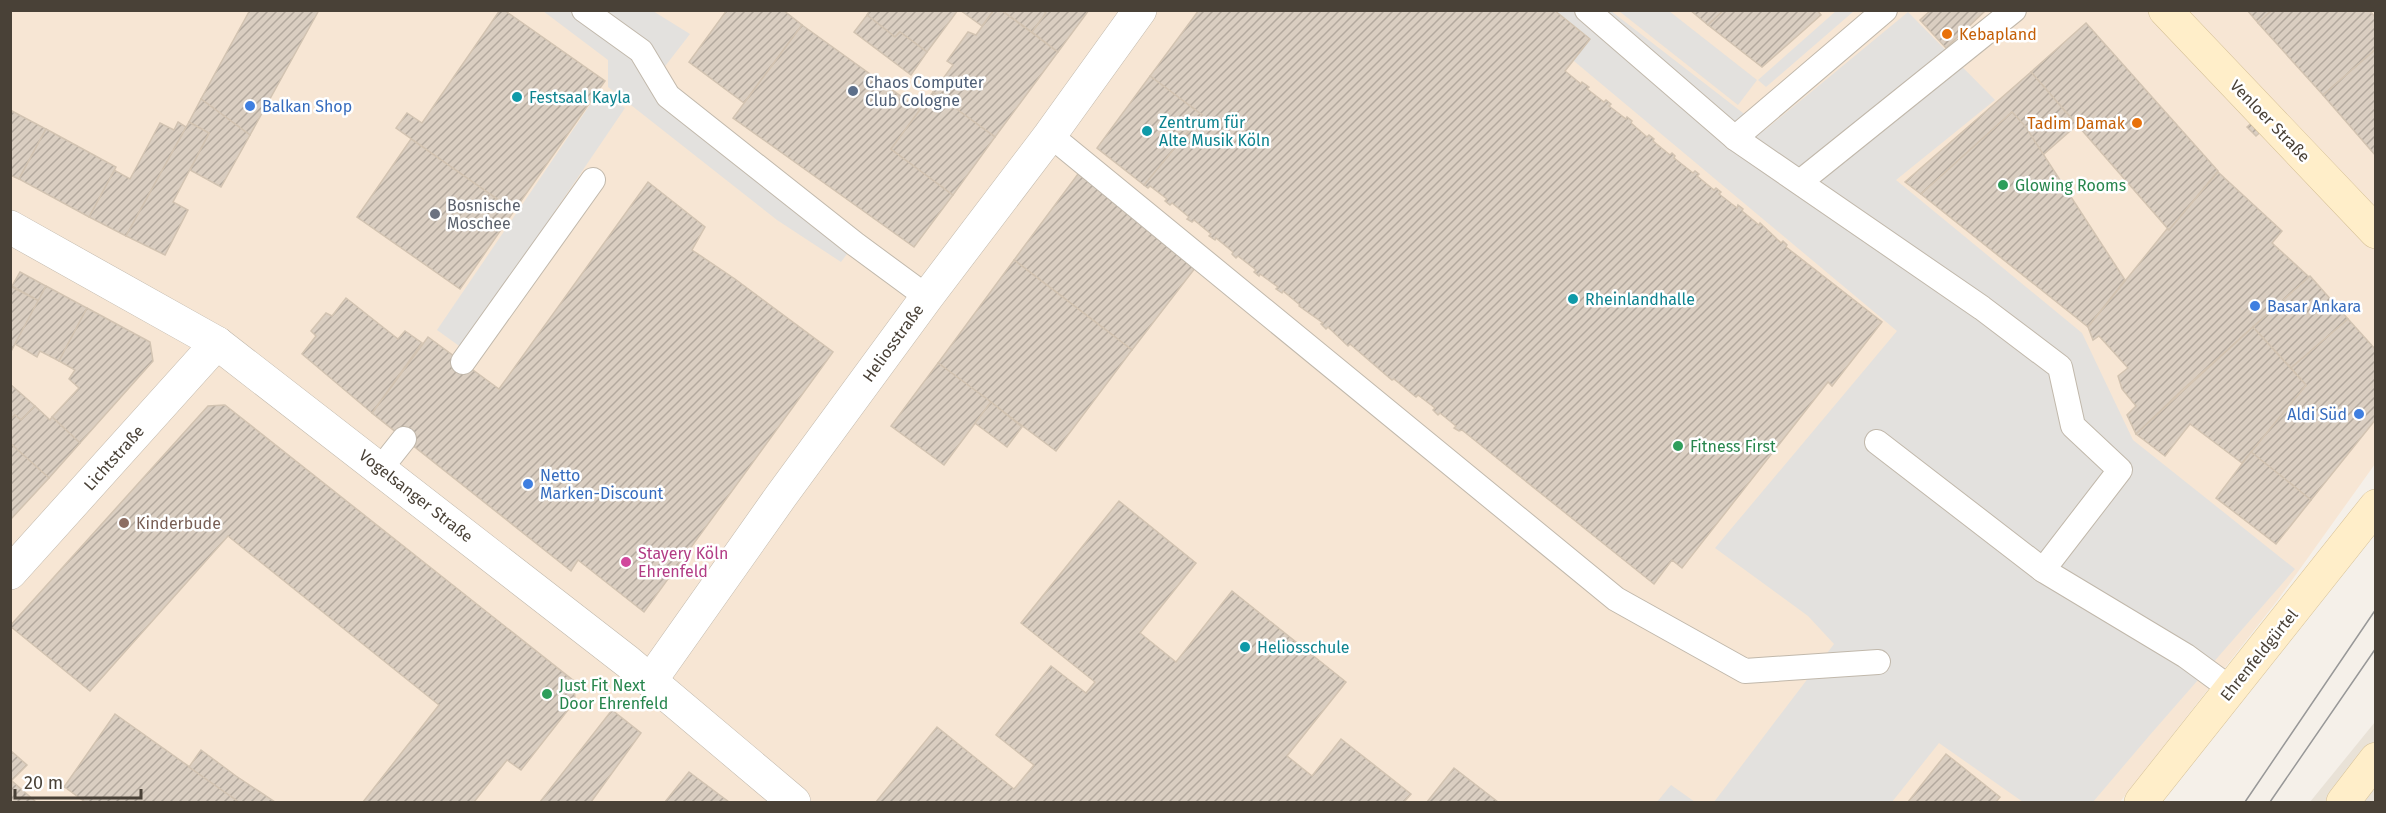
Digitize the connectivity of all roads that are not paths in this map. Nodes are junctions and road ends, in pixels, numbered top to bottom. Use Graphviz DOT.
graph roads {
  1 [pos="584,10"];
  2 [pos="1140,10"];
  3 [pos="1587,10"];
  4 [pos="1885,10"];
  5 [pos="2013,10"];
  6 [pos="2165,10"];
  7 [pos="1050,135"];
  8 [pos="1735,138"];
  9 [pos="593,180"];
  10 [pos="1800,182"];
  11 [pos="10,228"];
  12 [pos="2376,232"];
  13 [pos="927,297"];
  14 [pos="217,343"];
  15 [pos="463,362"];
  16 [pos="404,439"];
  17 [pos="1876,442"];
  18 [pos="381,468"];
  19 [pos="2376,506"];
  20 [pos="2043,570"];
  21 [pos="10,573"];
  22 [pos="1878,662"];
  23 [pos="651,680"];
  24 [pos="2238,680"];
  25 [pos="2376,759"];
  26 [pos="794,802"];
  27 [pos="2141,802"];
  28 [pos="2343,802"];
  1 -- 13 [label="lane"];
  2 -- 7 [label="street, Heliosstraße"];
  3 -- 8 [label="lane"];
  4 -- 8 [label="lane"];
  5 -- 10 [label="lane"];
  6 -- 12 [label="main road, Venloer Straße"];
  7 -- 13 [label="street, Heliosstraße"];
  7 -- 22 [label="lane"];
  8 -- 10 [label="lane"];
  9 -- 15 [label="lane"];
  10 -- 20 [label="lane"];
  11 -- 14 [label="street, Vogelsanger Straße"];
  13 -- 23 [label="street, Heliosstraße"];
  14 -- 18 [label="street, Vogelsanger Straße"];
  14 -- 21 [label="street, Lichtstraße"];
  16 -- 18 [label="lane"];
  17 -- 20 [label="lane"];
  18 -- 23 [label="street, Vogelsanger Straße"];
  19 -- 24 [label="main road, Ehrenfeldgürtel"];
  20 -- 24 [label="lane"];
  23 -- 26 [label="street, Vogelsanger Straße"];
  24 -- 27 [label="main road, Ehrenfeldgürtel"];
  25 -- 28 [label="main road"];
}
